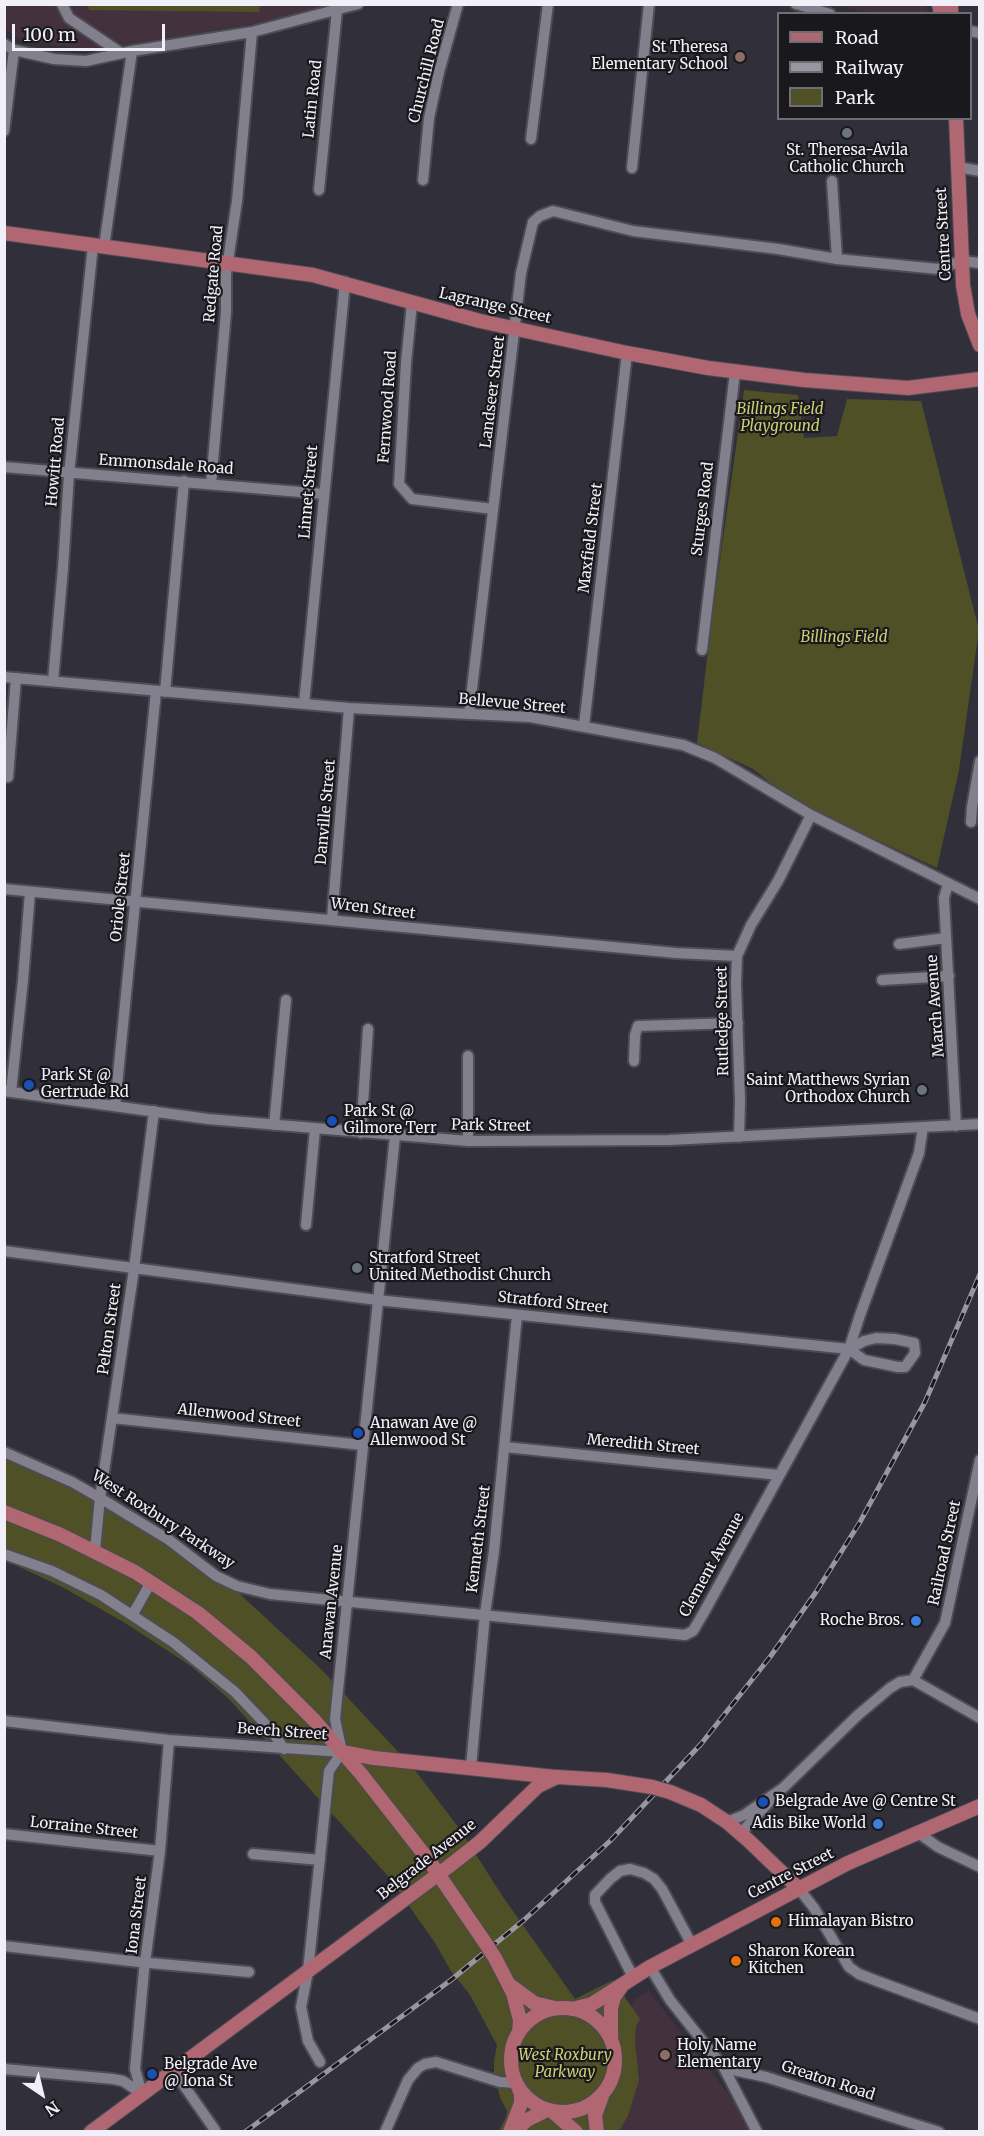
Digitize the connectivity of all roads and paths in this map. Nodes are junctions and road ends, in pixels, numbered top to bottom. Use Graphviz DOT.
graph roads {
  1 [pos="62,4"];
  2 [pos="358,4"];
  3 [pos="458,4"];
  4 [pos="548,4"];
  5 [pos="649,4"];
  6 [pos="796,4"];
  7 [pos="337,10"];
  8 [pos="823,12"];
  9 [pos="252,32"];
  10 [pos="9,47"];
  11 [pos="126,52"];
  12 [pos="956,120"];
  13 [pos="4,131"];
  14 [pos="531,139"];
  15 [pos="958,167"];
  16 [pos="632,168"];
  17 [pos="980,171"];
  18 [pos="423,180"];
  19 [pos="832,181"];
  20 [pos="319,190"];
  21 [pos="4,233"];
  22 [pos="99,246"];
  23 [pos="837,259"];
  24 [pos="961,261"];
  25 [pos="228,263"];
  26 [pos="980,263"];
  27 [pos="345,282"];
  28 [pos="412,303"];
  29 [pos="516,329"];
  30 [pos="980,345"];
  31 [pos="627,353"];
  32 [pos="735,372"];
  33 [pos="980,379"];
  34 [pos="4,467"];
  35 [pos="69,474"];
  36 [pos="184,482"];
  37 [pos="211,484"];
  38 [pos="324,494"];
  39 [pos="493,509"];
  40 [pos="702,650"];
  41 [pos="10,677"];
  42 [pos="53,681"];
  43 [pos="160,691"];
  44 [pos="304,704"];
  45 [pos="350,708"];
  46 [pos="469,714"];
  47 [pos="584,726"];
  48 [pos="980,761"];
  49 [pos="8,777"];
  50 [pos="811,815"];
  51 [pos="971,822"];
  52 [pos="948,884"];
  53 [pos="4,889"];
  54 [pos="30,892"];
  55 [pos="980,899"];
  56 [pos="135,901"];
  57 [pos="332,919"];
  58 [pos="946,938"];
  59 [pos="899,944"];
  60 [pos="738,956"];
  61 [pos="949,976"];
  62 [pos="882,980"];
  63 [pos="286,1000"];
  64 [pos="738,1023"];
  65 [pos="368,1029"];
  66 [pos="468,1056"];
  67 [pos="634,1061"];
  68 [pos="8,1091"];
  69 [pos="115,1106"];
  70 [pos="154,1111"];
  71 [pos="980,1124"];
  72 [pos="274,1125"];
  73 [pos="956,1126"];
  74 [pos="922,1127"];
  75 [pos="315,1129"];
  76 [pos="361,1133"];
  77 [pos="395,1136"];
  78 [pos="739,1137"];
  79 [pos="468,1141"];
  80 [pos="306,1225"];
  81 [pos="4,1251"];
  82 [pos="134,1269"];
  83 [pos="378,1300"];
  84 [pos="518,1315"];
  85 [pos="849,1349"];
  86 [pos="112,1418"];
  87 [pos="362,1445"];
  88 [pos="505,1447"];
  89 [pos="4,1452"];
  90 [pos="980,1460"];
  91 [pos="779,1475"];
  92 [pos="100,1498"];
  93 [pos="4,1512"];
  94 [pos="95,1550"];
  95 [pos="4,1554"];
  96 [pos="151,1582"];
  97 [pos="237,1586"];
  98 [pos="347,1600"];
  99 [pos="133,1614"];
  100 [pos="485,1614"];
  101 [pos="913,1680"];
  102 [pos="980,1718"];
  103 [pos="4,1720"];
  104 [pos="169,1740"];
  105 [pos="284,1749"];
  106 [pos="342,1752"];
  107 [pos="471,1767"];
  108 [pos="557,1777"];
  109 [pos="775,1795"];
  110 [pos="980,1806"];
  111 [pos="728,1822"];
  112 [pos="917,1832"];
  113 [pos="741,1833"];
  114 [pos="4,1834"];
  115 [pos="160,1851"];
  116 [pos="253,1854"];
  117 [pos="320,1860"];
  118 [pos="980,1867"];
  119 [pos="438,1875"];
  120 [pos="799,1889"];
  121 [pos="692,1945"];
  122 [pos="4,1946"];
  123 [pos="146,1962"];
  124 [pos="650,1967"];
  125 [pos="308,1971"];
  126 [pos="249,1972"];
  127 [pos="628,1981"];
  128 [pos="510,1984"];
  129 [pos="557,2008"];
  130 [pos="572,2009"];
  131 [pos="980,2019"];
  132 [pos="518,2034"];
  133 [pos="612,2039"];
  134 [pos="320,2062"];
  135 [pos="724,2068"];
  136 [pos="4,2070"];
  137 [pos="173,2070"];
  138 [pos="518,2086"];
  139 [pos="141,2094"];
  140 [pos="604,2094"];
  141 [pos="549,2111"];
  142 [pos="215,2130"];
  143 [pos="91,2132"];
  144 [pos="385,2132"];
  145 [pos="512,2132"];
  146 [pos="576,2132"];
  147 [pos="597,2132"];
  148 [pos="757,2132"];
  149 [pos="939,2132"];
  1 -- 11 [label="street"];
  2 -- 7 [label="street"];
  3 -- 18 [label="street, Churchill Road"];
  4 -- 14 [label="street"];
  5 -- 16 [label="street"];
  6 -- 8 [label="street"];
  7 -- 9 [label="street"];
  7 -- 20 [label="street, Latin Road"];
  9 -- 11 [label="street"];
  9 -- 25 [label="street, Redgate Road"];
  10 -- 11 [label="street"];
  10 -- 13 [label="street"];
  11 -- 22 [label="street, Howitt Road"];
  12 -- 15 [label="main road, Centre Street"];
  15 -- 17 [label="street"];
  15 -- 24 [label="main road, Centre Street"];
  19 -- 23 [label="street"];
  21 -- 22 [label="main road, Lagrange Street"];
  22 -- 25 [label="main road, Lagrange Street"];
  22 -- 35 [label="street, Howitt Road"];
  23 -- 24 [label="street, Landseer Street"];
  23 -- 29 [label="street, Landseer Street"];
  24 -- 26 [label="street"];
  24 -- 30 [label="main road, Centre Street"];
  25 -- 27 [label="main road, Lagrange Street"];
  25 -- 37 [label="street, Redgate Road"];
  27 -- 28 [label="main road, Lagrange Street"];
  27 -- 38 [label="street, Linnet Street"];
  28 -- 29 [label="main road, Lagrange Street"];
  28 -- 39 [label="street, Fernwood Road"];
  29 -- 31 [label="main road, Lagrange Street"];
  29 -- 39 [label="street, Landseer Street"];
  31 -- 32 [label="main road, Lagrange Street"];
  31 -- 47 [label="street, Maxfield Street"];
  32 -- 33 [label="main road, Lagrange Street"];
  32 -- 40 [label="street, Sturges Road"];
  34 -- 35 [label="street, Emmonsdale Road"];
  35 -- 36 [label="street, Emmonsdale Road"];
  35 -- 42 [label="street, Howitt Road"];
  36 -- 37 [label="street, Emmonsdale Road"];
  36 -- 43 [label="street, Oriole Street"];
  37 -- 38 [label="street, Emmonsdale Road"];
  38 -- 44 [label="street, Linnet Street"];
  39 -- 46 [label="street, Landseer Street"];
  41 -- 42 [label="street, Bellevue Street"];
  41 -- 49 [label="street"];
  42 -- 43 [label="street, Bellevue Street"];
  43 -- 44 [label="street, Bellevue Street"];
  43 -- 56 [label="street, Oriole Street"];
  44 -- 45 [label="street, Bellevue Street"];
  45 -- 46 [label="street, Bellevue Street"];
  45 -- 57 [label="street, Danville Street"];
  46 -- 47 [label="street, Bellevue Street"];
  47 -- 50 [label="street, Bellevue Street"];
  48 -- 51 [label="street"];
  50 -- 52 [label="street, Bellevue Street"];
  50 -- 60 [label="street, Rutledge Street"];
  52 -- 55 [label="street, Bellevue Street"];
  52 -- 58 [label="street, March Avenue"];
  53 -- 54 [label="street, Wren Street"];
  54 -- 56 [label="street, Wren Street"];
  54 -- 68 [label="street"];
  56 -- 57 [label="street, Wren Street"];
  56 -- 69 [label="street, Oriole Street"];
  57 -- 60 [label="street, Wren Street"];
  58 -- 59 [label="street"];
  58 -- 61 [label="street, March Avenue"];
  60 -- 64 [label="street, Rutledge Street"];
  61 -- 62 [label="street"];
  61 -- 73 [label="street, March Avenue"];
  63 -- 72 [label="street"];
  64 -- 67 [label="street"];
  64 -- 78 [label="street, Rutledge Street"];
  65 -- 76 [label="street"];
  66 -- 79 [label="street"];
  68 -- 69 [label="street, Park Street"];
  69 -- 70 [label="street, Park Street"];
  70 -- 72 [label="street, Park Street"];
  70 -- 82 [label="street, Pelton Street"];
  71 -- 73 [label="street, Park Street"];
  72 -- 75 [label="street, Park Street"];
  73 -- 74 [label="street, Park Street"];
  74 -- 78 [label="street, Park Street"];
  74 -- 85 [label="street, Clement Avenue"];
  75 -- 76 [label="street, Park Street"];
  75 -- 80 [label="street"];
  76 -- 77 [label="street, Park Street"];
  77 -- 79 [label="street, Park Street"];
  77 -- 83 [label="street, Anawan Avenue"];
  78 -- 79 [label="street, Park Street"];
  81 -- 82 [label="street, Stratford Street"];
  82 -- 83 [label="street, Stratford Street"];
  82 -- 86 [label="street, Pelton Street"];
  83 -- 84 [label="street, Stratford Street"];
  83 -- 87 [label="street, Anawan Avenue"];
  84 -- 85 [label="street, Stratford Street"];
  84 -- 88 [label="street, Kenneth Street"];
  85 -- 85 [label="street, Stratford Street"];
  85 -- 91 [label="street, Clement Avenue"];
  86 -- 87 [label="street, Allenwood Street"];
  86 -- 92 [label="street, Pelton Street"];
  87 -- 98 [label="street, Anawan Avenue"];
  88 -- 91 [label="street, Meredith Street"];
  88 -- 100 [label="street, Kenneth Street"];
  89 -- 92 [label="street, West Roxbury Parkway"];
  90 -- 101 [label="street, Railroad Street"];
  91 -- 100 [label="street, Clement Avenue"];
  92 -- 94 [label="street, Pelton Street"];
  92 -- 97 [label="street, West Roxbury Parkway"];
  93 -- 94 [label="main road"];
  94 -- 96 [label="main road"];
  95 -- 99 [label="street"];
  96 -- 99 [label="street"];
  96 -- 106 [label="main road"];
  97 -- 98 [label="street, Clement Avenue"];
  98 -- 100 [label="street, Clement Avenue"];
  98 -- 106 [label="street, Anawan Avenue"];
  99 -- 105 [label="street"];
  100 -- 107 [label="street, Kenneth Street"];
  101 -- 102 [label="street"];
  101 -- 109 [label="street"];
  103 -- 104 [label="street, Beech Street"];
  104 -- 105 [label="street, Beech Street"];
  104 -- 115 [label="street, Iona Street"];
  105 -- 106 [label="street, Beech Street"];
  106 -- 107 [label="main road, Beech Street"];
  106 -- 117 [label="street"];
  106 -- 119 [label="main road"];
  107 -- 108 [label="main road, Beech Street"];
  108 -- 111 [label="main road, bridge"];
  108 -- 119 [label="main road, Belgrade Avenue"];
  109 -- 111 [label="street"];
  109 -- 113 [label="street"];
  110 -- 112 [label="main road, Centre Street"];
  111 -- 113 [label="main road"];
  112 -- 118 [label="street"];
  112 -- 120 [label="main road, Centre Street"];
  113 -- 120 [label="main road"];
  114 -- 115 [label="street, Lorraine Street"];
  115 -- 123 [label="street, Iona Street"];
  116 -- 117 [label="street"];
  117 -- 125 [label="street"];
  119 -- 125 [label="main road, Belgrade Avenue"];
  119 -- 128 [label="main road, bridge"];
  120 -- 121 [label="main road, Centre Street"];
  120 -- 131 [label="street"];
  121 -- 124 [label="main road, Centre Street"];
  121 -- 127 [label="street"];
  122 -- 123 [label="street"];
  123 -- 126 [label="street"];
  123 -- 139 [label="street, Iona Street"];
  124 -- 127 [label="main road, Centre Street"];
  124 -- 135 [label="street"];
  125 -- 134 [label="street"];
  125 -- 137 [label="main road, Belgrade Avenue"];
  127 -- 130 [label="main road, Centre Street"];
  127 -- 133 [label="main road"];
  128 -- 129 [label="main road"];
  128 -- 132 [label="main road"];
  129 -- 130 [label="main road"];
  129 -- 132 [label="main road"];
  130 -- 133 [label="main road"];
  132 -- 138 [label="main road"];
  133 -- 140 [label="main road"];
  135 -- 148 [label="street"];
  135 -- 149 [label="street, Greaton Road"];
  136 -- 139 [label="street"];
  137 -- 139 [label="main road, Belgrade Avenue"];
  137 -- 142 [label="street"];
  138 -- 141 [label="main road"];
  138 -- 144 [label="street"];
  138 -- 145 [label="main road"];
  139 -- 143 [label="main road, Belgrade Avenue"];
  140 -- 141 [label="main road"];
  140 -- 147 [label="main road"];
  141 -- 145 [label="main road"];
  141 -- 146 [label="main road"];
}
